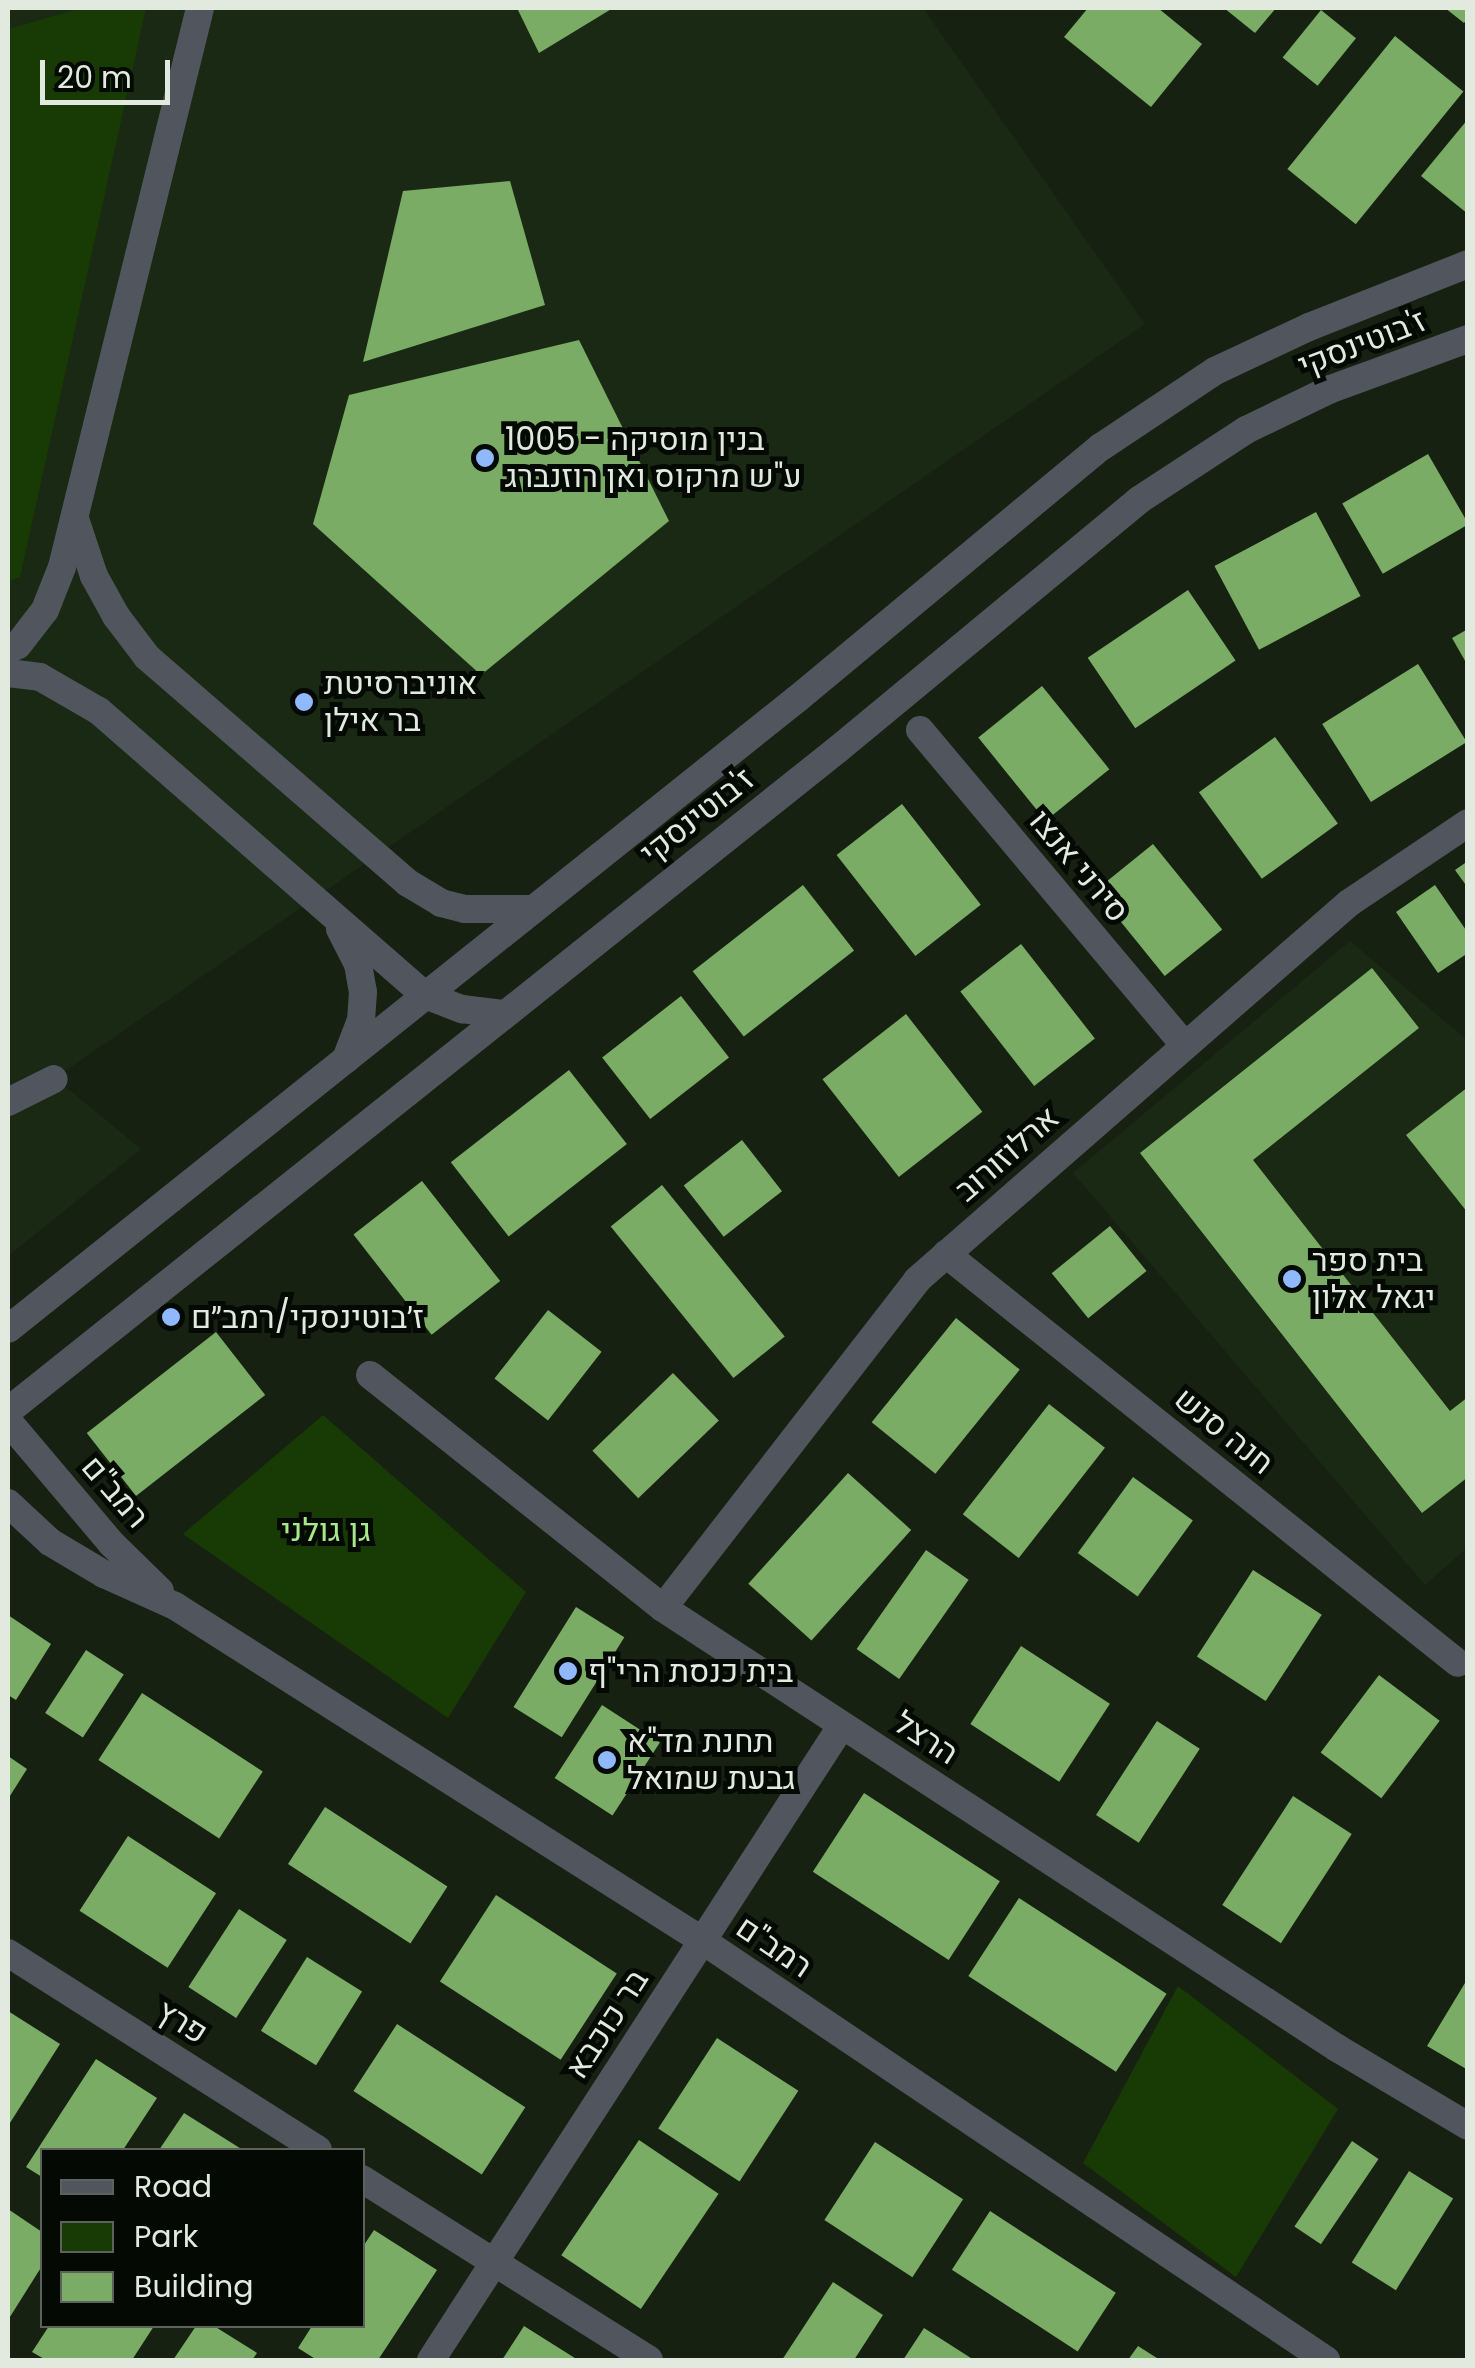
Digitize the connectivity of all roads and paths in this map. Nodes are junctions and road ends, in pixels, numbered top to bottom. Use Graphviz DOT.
graph roads {
  1 [pos="200,8"];
  2 [pos="1468,264"];
  3 [pos="1468,339"];
  4 [pos="75,519"];
  5 [pos="8,650"];
  6 [pos="8,673"];
  7 [pos="920,730"];
  8 [pos="1468,822"];
  9 [pos="534,908"];
  10 [pos="328,911"];
  11 [pos="426,995"];
  12 [pos="503,1014"];
  13 [pos="1185,1046"];
  14 [pos="346,1059"];
  15 [pos="54,1079"];
  16 [pos="8,1102"];
  17 [pos="946,1254"];
  18 [pos="8,1329"];
  19 [pos="370,1375"];
  20 [pos="8,1412"];
  21 [pos="8,1421"];
  22 [pos="8,1503"];
  23 [pos="175,1606"];
  24 [pos="663,1608"];
  25 [pos="1458,1663"];
  26 [pos="842,1726"];
  27 [pos="703,1941"];
  28 [pos="8,1953"];
  29 [pos="1468,2126"];
  30 [pos="315,2148"];
  31 [pos="365,2180"];
  32 [pos="494,2262"];
  33 [pos="1307,2355"];
  34 [pos="431,2360"];
  35 [pos="649,2360"];
  1 -- 4 [label="street"];
  2 -- 9 [label="street, ז'בוטינסקי"];
  3 -- 12 [label="street, ז'בוטינסקי"];
  4 -- 5 [label="street"];
  4 -- 9 [label="street"];
  6 -- 10 [label="street"];
  7 -- 13 [label="street, סירני אנצו"];
  8 -- 13 [label="street, ארלוזורוב"];
  9 -- 11 [label="street, ז'בוטינסקי"];
  10 -- 11 [label="street"];
  10 -- 14 [label="street"];
  11 -- 12 [label="street"];
  11 -- 14 [label="street, ז'בוטינסקי"];
  12 -- 20 [label="street, ז'בוטינסקי"];
  13 -- 17 [label="street, ארלוזורוב"];
  14 -- 18 [label="street, ז'בוטינסקי"];
  15 -- 16 [label="street"];
  17 -- 24 [label="street, ארלוזורוב"];
  17 -- 25 [label="street, חנה סנש"];
  19 -- 24 [label="street, הרצל"];
  21 -- 23 [label="street, רמב\"ם"];
  22 -- 23 [label="street, רמב\"ם"];
  23 -- 27 [label="street, רמב\"ם"];
  24 -- 26 [label="street, הרצל"];
  26 -- 27 [label="street, בר כוכבא"];
  26 -- 29 [label="street, הרצל"];
  27 -- 32 [label="street, בר כוכבא"];
  27 -- 33 [label="street, רמב\"ם"];
  28 -- 30 [label="street, פרץ"];
  31 -- 32 [label="street"];
  32 -- 34 [label="street, בר כוכבא"];
  32 -- 35 [label="street"];
}
